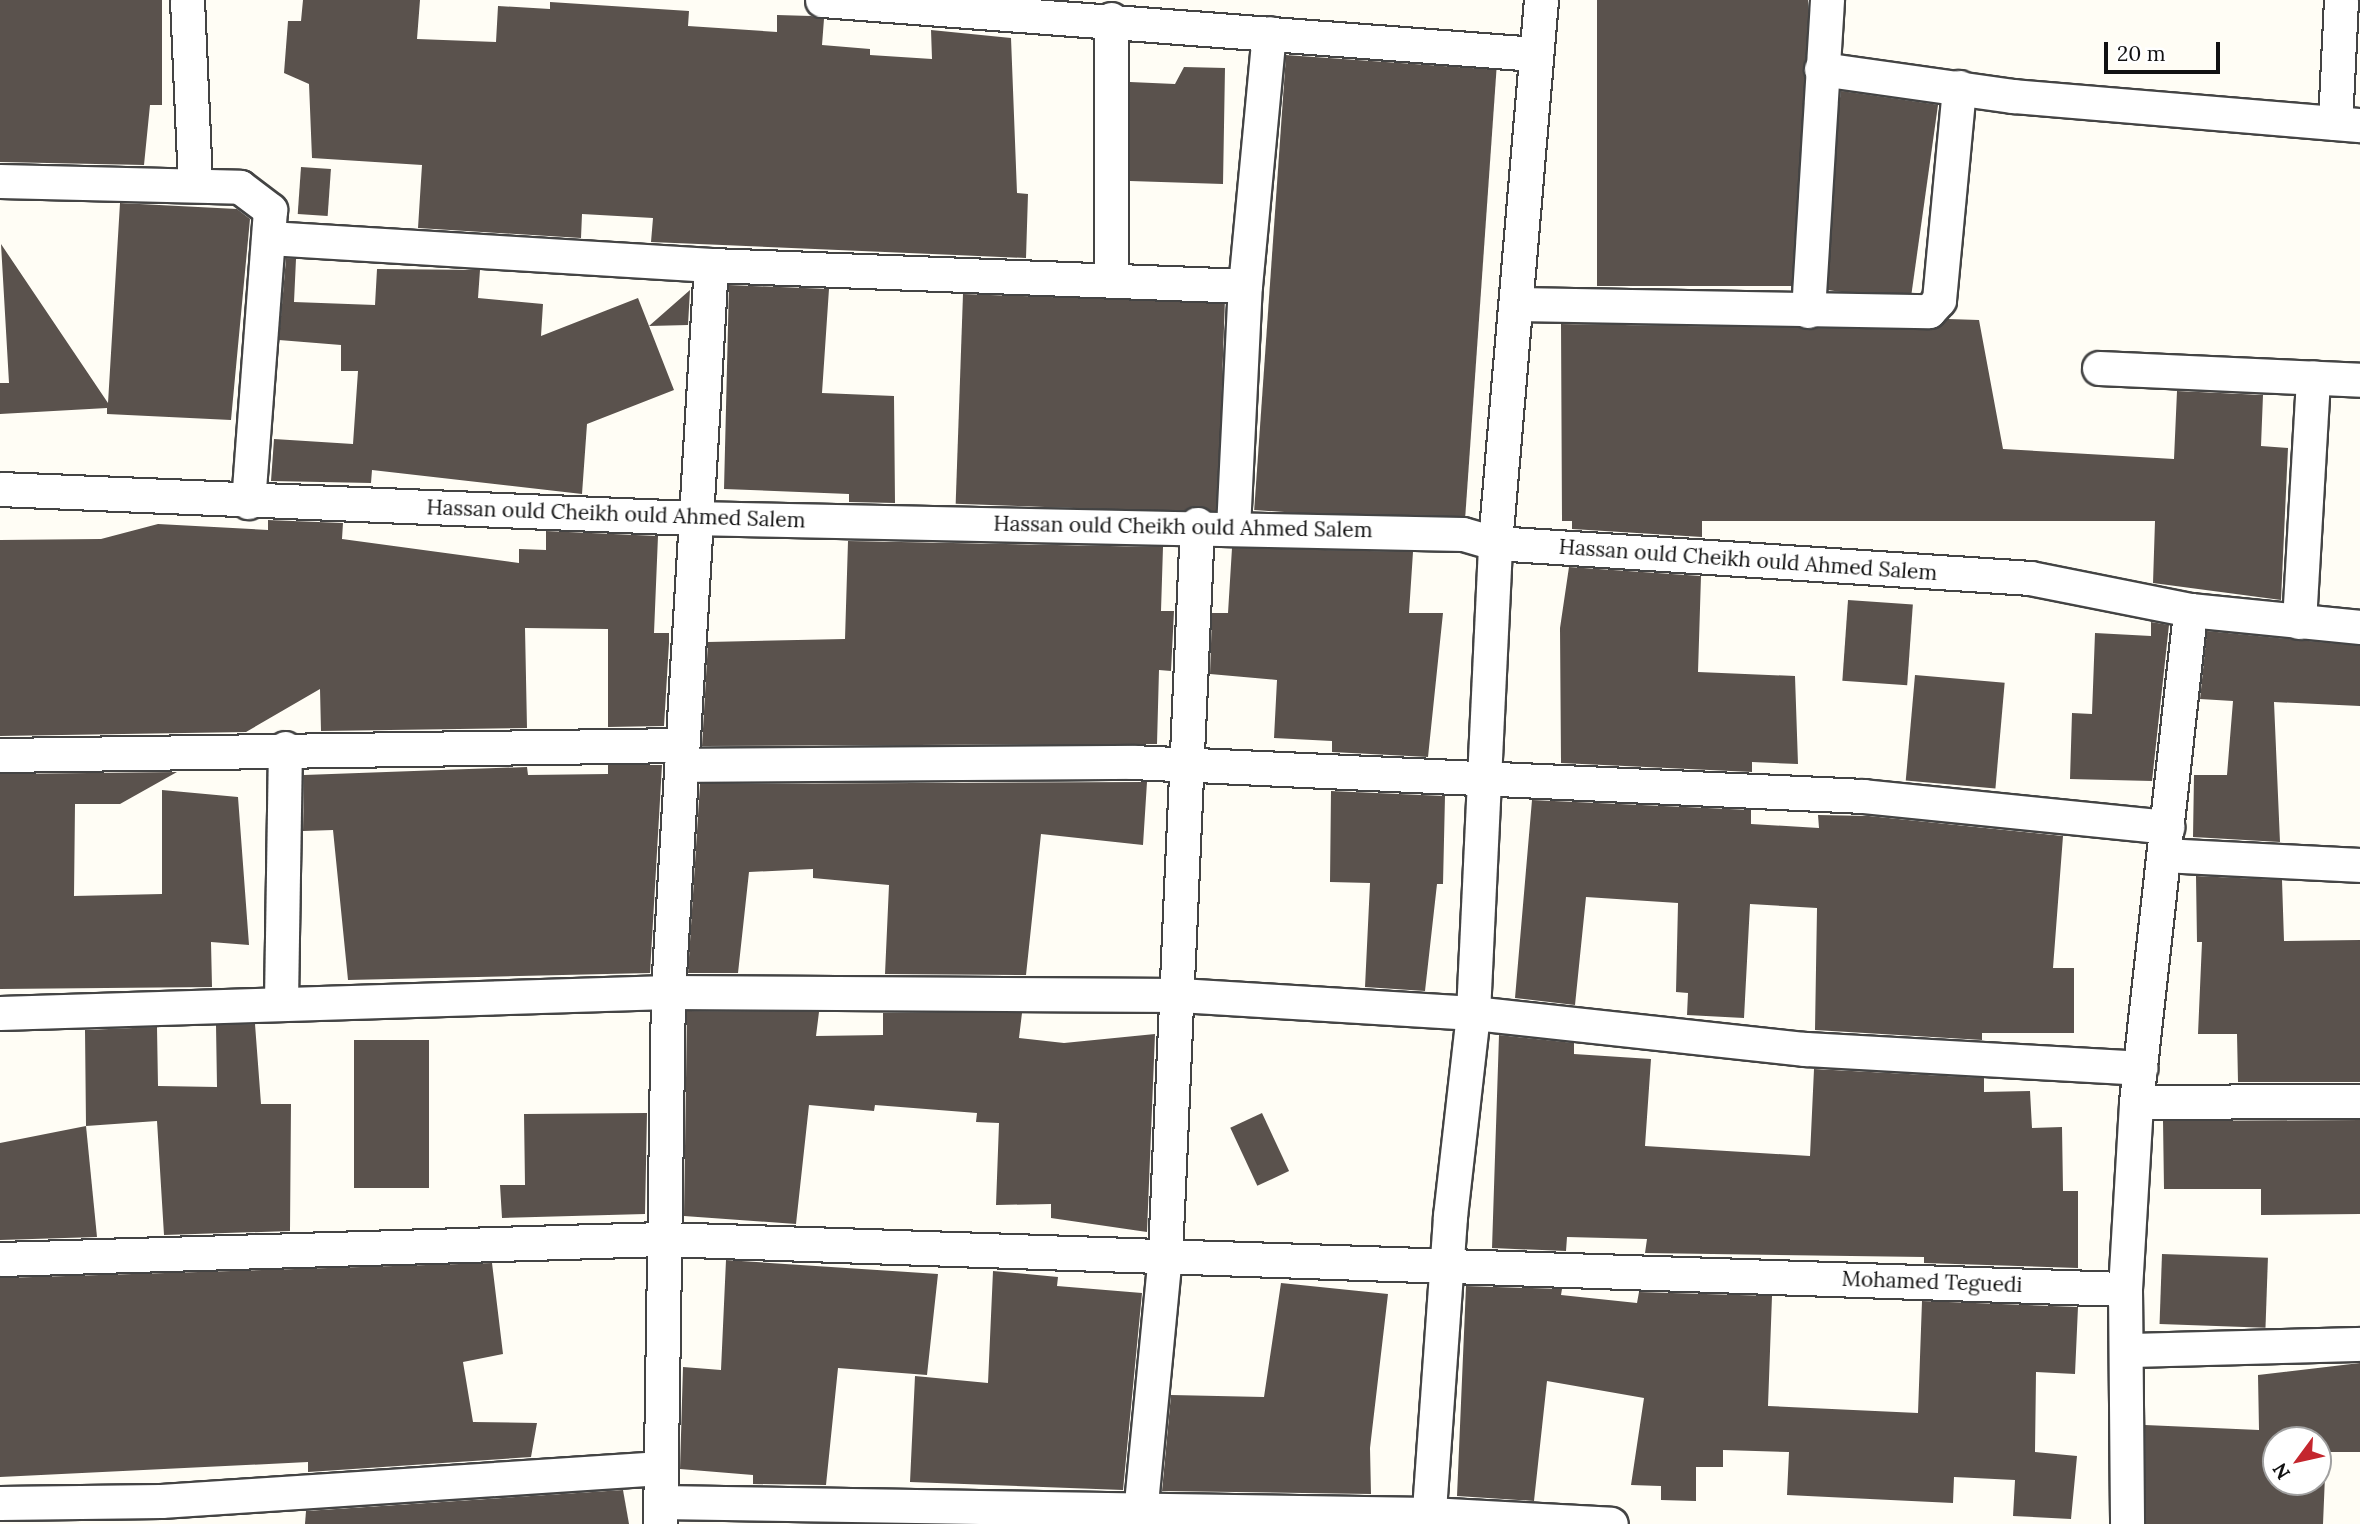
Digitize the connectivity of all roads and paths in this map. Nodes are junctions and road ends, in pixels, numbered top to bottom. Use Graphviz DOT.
graph roads {
  1 [pos="187,0"];
  2 [pos="822,0"];
  3 [pos="1541,0"];
  4 [pos="1827,0"];
  5 [pos="2341,0"];
  6 [pos="889,3"];
  7 [pos="1111,19"];
  8 [pos="1269,33"];
  9 [pos="1536,54"];
  10 [pos="1821,69"];
  11 [pos="1959,87"];
  12 [pos="2348,124"];
  13 [pos="0,181"];
  14 [pos="195,183"];
  15 [pos="270,238"];
  16 [pos="711,265"];
  17 [pos="1111,281"];
  18 [pos="1245,286"];
  19 [pos="1517,304"];
  20 [pos="1808,311"];
  21 [pos="2099,368"];
  22 [pos="2313,377"];
  23 [pos="2360,380"];
  24 [pos="0,489"];
  25 [pos="247,502"];
  26 [pos="691,518"];
  27 [pos="1197,524"];
  28 [pos="1233,528"];
  29 [pos="1495,543"];
  30 [pos="2190,610"];
  31 [pos="2299,622"];
  32 [pos="2360,627"];
  33 [pos="285,748"];
  34 [pos="0,755"];
  35 [pos="681,755"];
  36 [pos="1182,764"];
  37 [pos="1482,781"];
  38 [pos="2165,841"];
  39 [pos="2360,865"];
  40 [pos="668,992"];
  41 [pos="1180,995"];
  42 [pos="281,1001"];
  43 [pos="0,1013"];
  44 [pos="1473,1013"];
  45 [pos="2140,1068"];
  46 [pos="2360,1101"];
  47 [pos="2136,1102"];
  48 [pos="662,1238"];
  49 [pos="1165,1255"];
  50 [pos="0,1259"];
  51 [pos="1447,1265"];
  52 [pos="2125,1289"];
  53 [pos="2360,1344"];
  54 [pos="2129,1350"];
  55 [pos="661,1468"];
  56 [pos="0,1503"];
  57 [pos="660,1513"];
  58 [pos="1139,1519"];
  59 [pos="1429,1519"];
  60 [pos="1611,1524"];
  61 [pos="2127,1524"];
  1 -- 14 [label="street"];
  2 -- 6 [label="street"];
  3 -- 9 [label="street"];
  4 -- 10 [label="street"];
  5 -- 12 [label="street"];
  6 -- 7 [label="street"];
  7 -- 8 [label="street"];
  7 -- 17 [label="street"];
  8 -- 9 [label="street"];
  8 -- 18 [label="street"];
  9 -- 19 [label="street"];
  10 -- 11 [label="street"];
  10 -- 20 [label="street"];
  11 -- 12 [label="street"];
  11 -- 20 [label="street"];
  13 -- 14 [label="street"];
  14 -- 15 [label="street"];
  15 -- 16 [label="street"];
  15 -- 25 [label="street"];
  16 -- 17 [label="street"];
  16 -- 26 [label="street"];
  17 -- 18 [label="street"];
  18 -- 28 [label="street"];
  19 -- 20 [label="street"];
  19 -- 29 [label="street"];
  21 -- 22 [label="street"];
  22 -- 23 [label="street"];
  22 -- 31 [label="street"];
  24 -- 25 [label="street, Hassan ould Cheikh ould Ahmed Salem"];
  25 -- 26 [label="street, Hassan ould Cheikh ould Ahmed Salem"];
  26 -- 27 [label="street, Hassan ould Cheikh ould Ahmed Salem"];
  26 -- 35 [label="street"];
  27 -- 28 [label="street, Hassan ould Cheikh ould Ahmed Salem"];
  27 -- 36 [label="street"];
  28 -- 29 [label="street, Hassan ould Cheikh ould Ahmed Salem"];
  29 -- 30 [label="street, Hassan ould Cheikh ould Ahmed Salem"];
  29 -- 37 [label="street"];
  30 -- 31 [label="street, Hassan ould Cheikh ould Ahmed Salem"];
  30 -- 38 [label="street"];
  31 -- 32 [label="street, Hassan ould Cheikh ould Ahmed Salem"];
  33 -- 34 [label="street"];
  33 -- 35 [label="street"];
  33 -- 42 [label="street"];
  35 -- 36 [label="street"];
  35 -- 40 [label="street"];
  36 -- 37 [label="street"];
  36 -- 41 [label="street"];
  37 -- 38 [label="street"];
  37 -- 44 [label="street"];
  38 -- 39 [label="street"];
  38 -- 45 [label="street"];
  40 -- 41 [label="street"];
  40 -- 42 [label="street"];
  40 -- 48 [label="street"];
  41 -- 44 [label="street"];
  41 -- 49 [label="street"];
  42 -- 43 [label="street"];
  44 -- 45 [label="street"];
  44 -- 51 [label="street"];
  45 -- 47 [label="street"];
  46 -- 47 [label="street"];
  47 -- 52 [label="street"];
  48 -- 49 [label="street, Mohamed Teguedi"];
  48 -- 50 [label="street, Mohamed Teguedi"];
  48 -- 55 [label="street"];
  49 -- 51 [label="street, Mohamed Teguedi"];
  49 -- 58 [label="street"];
  51 -- 52 [label="street, Mohamed Teguedi"];
  51 -- 59 [label="street"];
  52 -- 54 [label="street"];
  53 -- 54 [label="street"];
  54 -- 61 [label="street"];
  55 -- 56 [label="street"];
  55 -- 57 [label="street"];
  57 -- 58 [label="street"];
  58 -- 59 [label="street"];
  59 -- 60 [label="street"];
}
